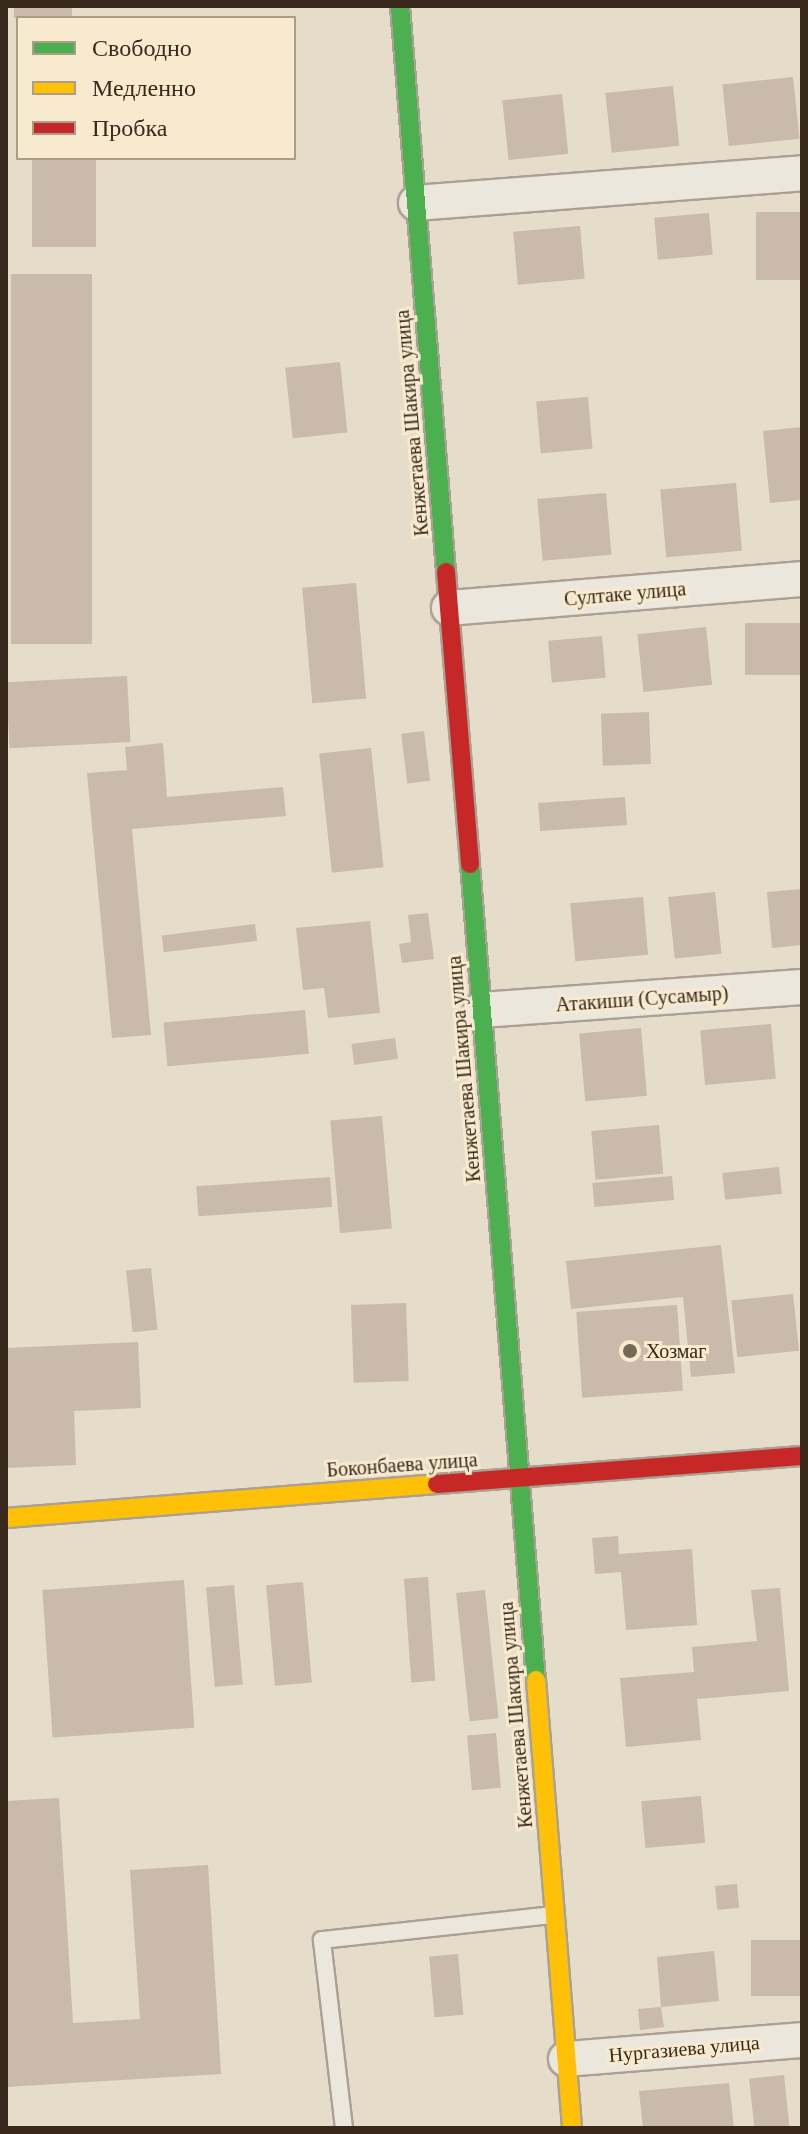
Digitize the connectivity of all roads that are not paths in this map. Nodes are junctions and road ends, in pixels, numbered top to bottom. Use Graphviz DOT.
graph roads {
  1 [pos="400,6"];
  2 [pos="802,173"];
  3 [pos="416,203"];
  4 [pos="802,579"];
  5 [pos="449,608"];
  6 [pos="802,987"];
  7 [pos="481,1010"];
  8 [pos="802,1456"];
  9 [pos="519,1478"];
  10 [pos="6,1518"];
  11 [pos="555,1915"];
  12 [pos="802,2040"];
  13 [pos="566,2059"];
  14 [pos="344,2128"];
  15 [pos="572,2128"];
  1 -- 3 [label="street, Кенжетаева Шакира улица"];
  2 -- 3 [label="street"];
  3 -- 5 [label="street, Кенжетаева Шакира улица"];
  4 -- 5 [label="street, Султаке улица"];
  5 -- 7 [label="street, Кенжетаева Шакира улица"];
  6 -- 7 [label="street, Атакиши (Сусамыр)"];
  7 -- 9 [label="street, Кенжетаева Шакира улица"];
  8 -- 9 [label="street, Боконбаева улица"];
  9 -- 10 [label="street, Боконбаева улица"];
  9 -- 11 [label="street, Кенжетаева Шакира улица"];
  11 -- 13 [label="street, Кенжетаева Шакира улица"];
  11 -- 14 [label="lane"];
  12 -- 13 [label="street, Нургазиева улица"];
  13 -- 15 [label="street, Кенжетаева Шакира улица"];
}
